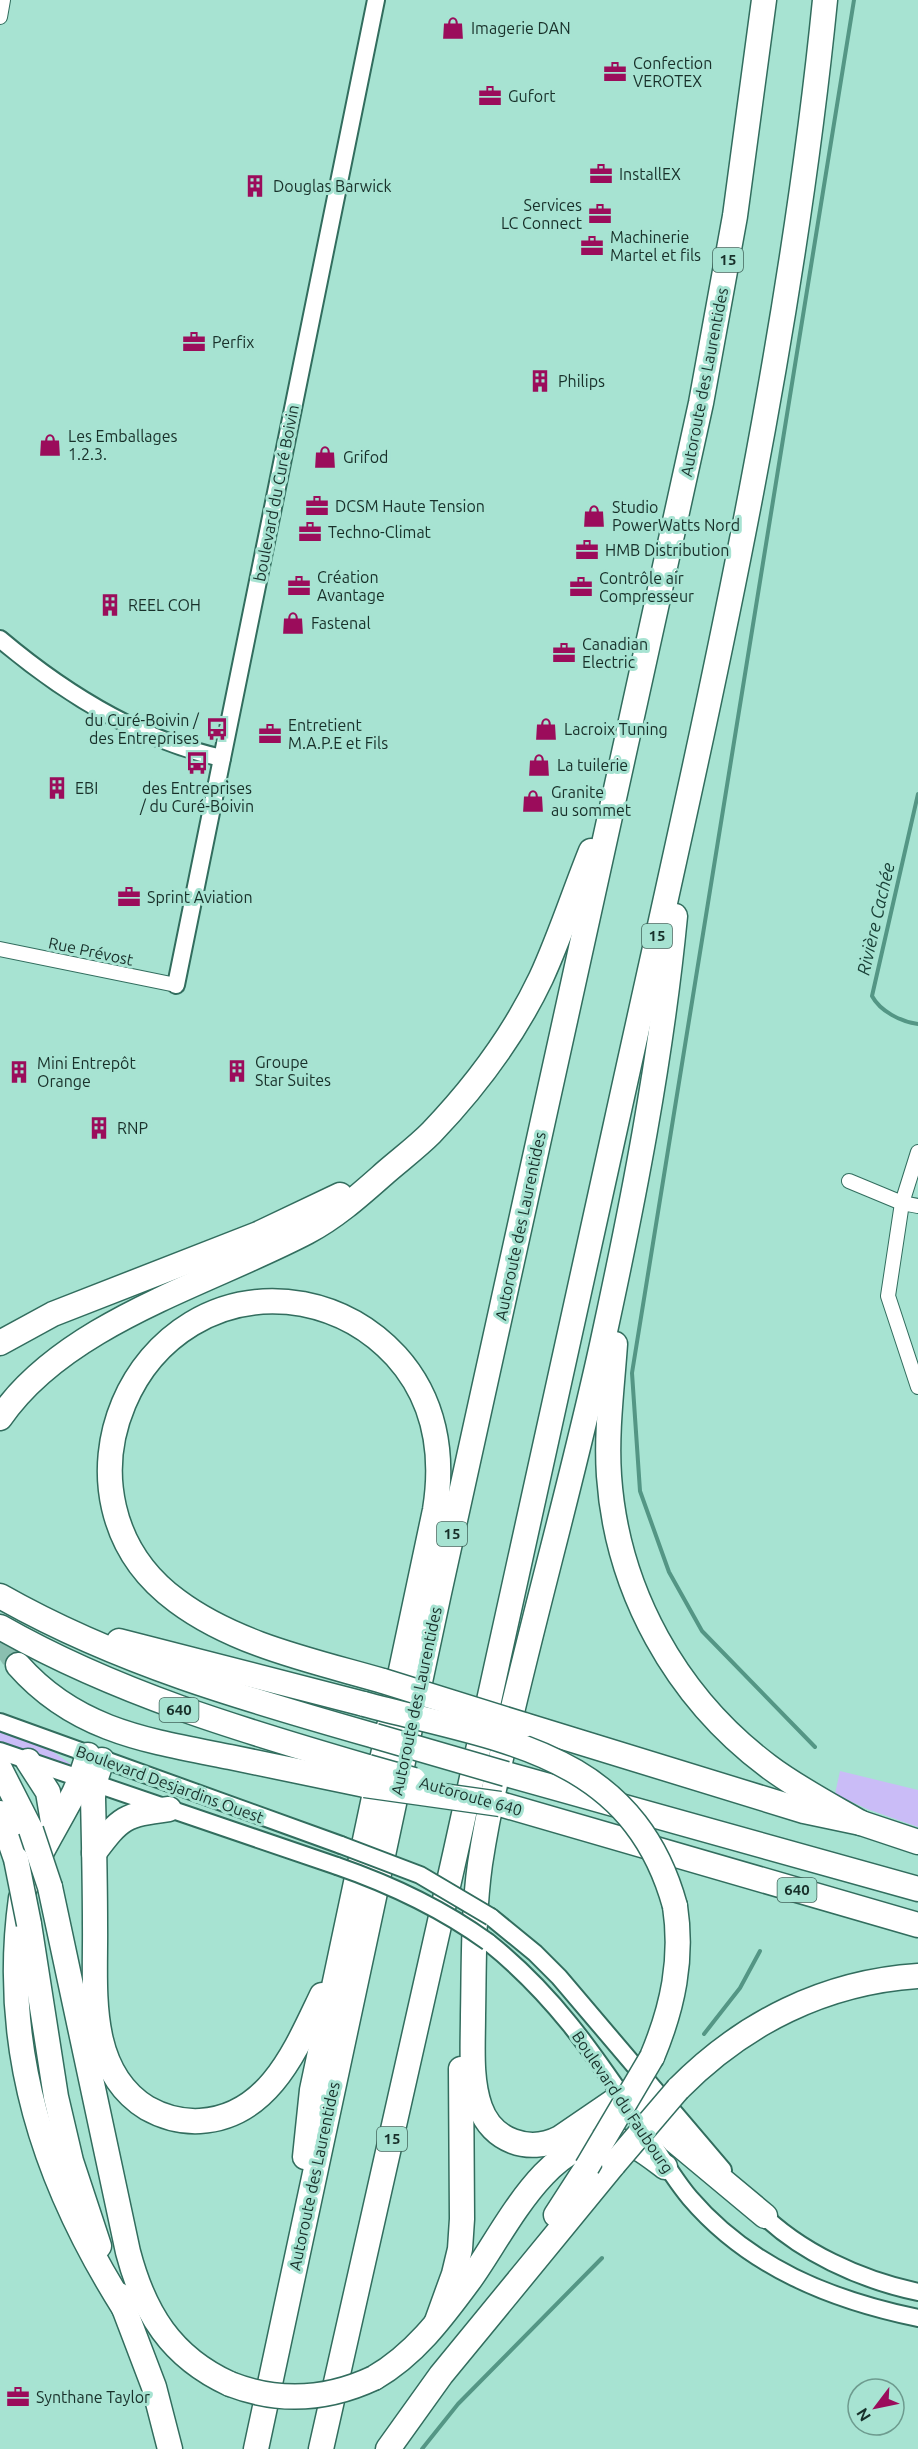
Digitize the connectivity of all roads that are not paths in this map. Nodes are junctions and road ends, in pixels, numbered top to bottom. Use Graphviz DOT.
graph roads {
  1 [pos="3,0"];
  2 [pos="376,0"];
  3 [pos="764,0"];
  4 [pos="825,0"];
  5 [pos="0,17"];
  6 [pos="0,639"];
  7 [pos="222,758"];
  8 [pos="617,786"];
  9 [pos="685,809"];
  10 [pos="0,949"];
  11 [pos="176,985"];
  12 [pos="918,1152"];
  13 [pos="388,1171"];
  14 [pos="849,1181"];
  15 [pos="902,1203"];
  16 [pos="918,1206"];
  17 [pos="620,1257"];
  18 [pos="53,1314"];
  19 [pos="0,1329"];
  20 [pos="0,1344"];
  21 [pos="918,1387"];
  22 [pos="0,1418"];
  23 [pos="0,1596"];
  24 [pos="48,1622"];
  25 [pos="0,1627"];
  26 [pos="18,1665"];
  27 [pos="0,1722"];
  28 [pos="0,1751"];
  29 [pos="95,1757"];
  30 [pos="28,1761"];
  31 [pos="4,1776"];
  32 [pos="366,1776"];
  33 [pos="87,1781"];
  34 [pos="169,1809"];
  35 [pos="0,1813"];
  36 [pos="861,1823"];
  37 [pos="460,1828"];
  38 [pos="42,1829"];
  39 [pos="918,1842"];
  40 [pos="341,1845"];
  41 [pos="94,1853"];
  42 [pos="337,1866"];
  43 [pos="918,1888"];
  44 [pos="918,1925"];
  45 [pos="338,1963"];
  46 [pos="918,1976"];
  47 [pos="621,2096"];
  48 [pos="665,2167"];
  49 [pos="765,2216"];
  50 [pos="291,2283"];
  51 [pos="514,2286"];
  52 [pos="918,2292"];
  53 [pos="124,2308"];
  54 [pos="918,2318"];
  55 [pos="437,2321"];
  56 [pos="170,2449"];
  57 [pos="256,2449"];
  58 [pos="321,2449"];
  59 [pos="388,2449"];
  1 -- 5 [label="street"];
  2 -- 7 [label="street, boulevard du Curé Boivin"];
  3 -- 8 [label="highway, Autoroute des Laurentides / 15"];
  4 -- 9 [label="highway, 15"];
  6 -- 7 [label="street"];
  7 -- 11 [label="street, boulevard du Curé Boivin"];
  8 -- 13 [label="highway"];
  8 -- 50 [label="highway, Autoroute des Laurentides / 15"];
  9 -- 17 [label="highway"];
  9 -- 37 [label="highway, 15"];
  10 -- 11 [label="street, Rue Prévost"];
  12 -- 15 [label="street"];
  13 -- 18 [label="highway"];
  13 -- 22 [label="highway"];
  14 -- 15 [label="street"];
  15 -- 16 [label="street"];
  15 -- 21 [label="street"];
  17 -- 36 [label="highway"];
  17 -- 47 [label="highway"];
  18 -- 19 [label="highway"];
  18 -- 20 [label="highway"];
  23 -- 24 [label="highway, Autoroute 640 / 640"];
  24 -- 43 [label="highway, Autoroute 640 / 640, bridge"];
  24 -- 51 [label="highway, bridge"];
  25 -- 32 [label="highway, 640"];
  26 -- 32 [label="highway"];
  27 -- 29 [label="street, Boulevard Desjardins Ouest"];
  28 -- 30 [label="street, Boulevard Desjardins Ouest"];
  29 -- 33 [label="highway"];
  29 -- 40 [label="street, Boulevard Desjardins Ouest"];
  30 -- 33 [label="street, Boulevard Desjardins Ouest"];
  30 -- 38 [label="highway"];
  31 -- 38 [label="highway"];
  32 -- 44 [label="highway, Autoroute 640 / 640, bridge"];
  33 -- 34 [label="street, Boulevard Desjardins Ouest"];
  33 -- 38 [label="highway"];
  33 -- 41 [label="highway"];
  34 -- 41 [label="highway"];
  34 -- 42 [label="street, Boulevard Desjardins Ouest"];
  35 -- 53 [label="highway, bridge"];
  36 -- 39 [label="highway"];
  36 -- 45 [label="highway, bridge"];
  37 -- 55 [label="highway"];
  37 -- 58 [label="highway, 15"];
  38 -- 53 [label="highway"];
  38 -- 55 [label="highway, bridge"];
  40 -- 49 [label="street, Boulevard du Faubourg, bridge"];
  41 -- 45 [label="highway"];
  42 -- 47 [label="street, Boulevard du Faubourg, bridge"];
  45 -- 50 [label="highway"];
  46 -- 51 [label="highway, bridge"];
  47 -- 48 [label="street, Boulevard du Faubourg"];
  47 -- 49 [label="highway"];
  48 -- 54 [label="street, Boulevard du Faubourg"];
  48 -- 55 [label="highway"];
  49 -- 52 [label="street, Boulevard du Faubourg"];
  50 -- 57 [label="highway, Autoroute des Laurentides / 15"];
  51 -- 59 [label="highway"];
  53 -- 56 [label="highway"];
}
